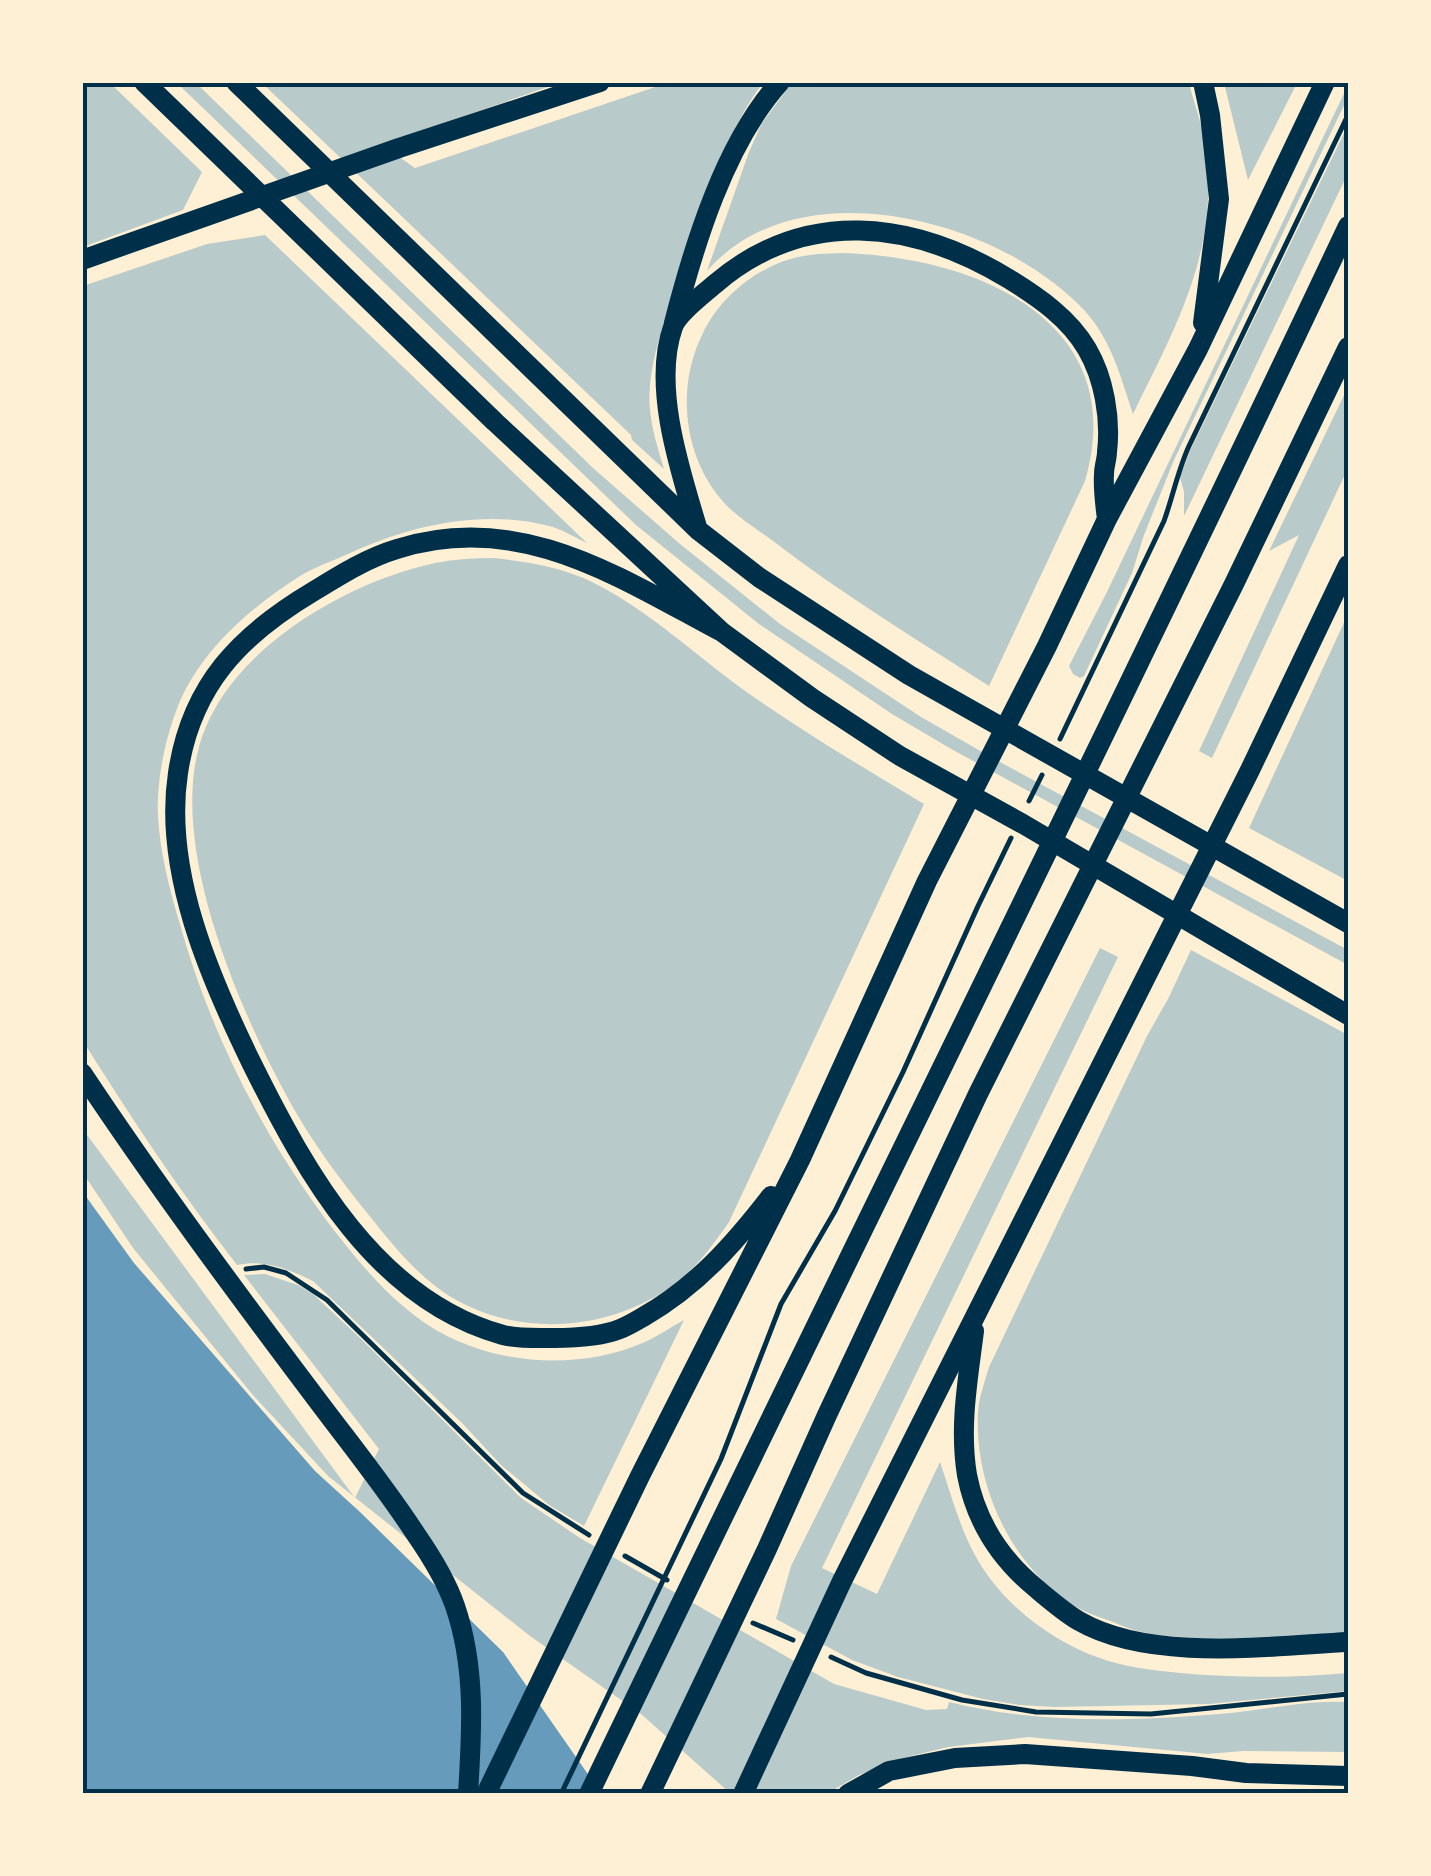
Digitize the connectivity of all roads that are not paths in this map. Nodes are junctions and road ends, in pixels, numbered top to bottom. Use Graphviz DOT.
graph roads {
  1 [pos="144,82"];
  2 [pos="236,82"];
  3 [pos="600,82"];
  4 [pos="780,82"];
  5 [pos="1203,82"];
  6 [pos="1325,82"];
  7 [pos="1348,226"];
  8 [pos="82,260"];
  9 [pos="674,323"];
  10 [pos="1348,347"];
  11 [pos="1198,350"];
  12 [pos="1107,519"];
  13 [pos="698,530"];
  14 [pos="1348,565"];
  15 [pos="1348,594"];
  16 [pos="722,632"];
  17 [pos="1315,638"];
  18 [pos="1348,924"];
  19 [pos="1348,1015"];
  20 [pos="82,1073"];
  21 [pos="800,1160"];
  22 [pos="976,1317"];
  23 [pos="1348,1642"];
  24 [pos="1348,1776"];
  25 [pos="468,1794"];
  26 [pos="486,1794"];
  27 [pos="590,1794"];
  28 [pos="650,1794"];
  29 [pos="743,1794"];
  30 [pos="848,1794"];
  1 -- 16 [label="main road"];
  2 -- 13 [label="main road"];
  3 -- 8 [label="main road"];
  4 -- 9 [label="main road"];
  5 -- 11 [label="main road"];
  6 -- 11 [label="main road"];
  7 -- 27 [label="main road"];
  9 -- 12 [label="main road"];
  9 -- 13 [label="main road"];
  10 -- 28 [label="main road"];
  11 -- 12 [label="main road"];
  12 -- 21 [label="main road"];
  13 -- 18 [label="main road"];
  14 -- 17 [label="main road"];
  15 -- 17 [label="main road"];
  16 -- 19 [label="main road"];
  16 -- 21 [label="main road"];
  17 -- 22 [label="main road"];
  20 -- 25 [label="main road"];
  21 -- 26 [label="main road"];
  22 -- 23 [label="main road"];
  22 -- 29 [label="main road"];
  24 -- 30 [label="main road"];
}
